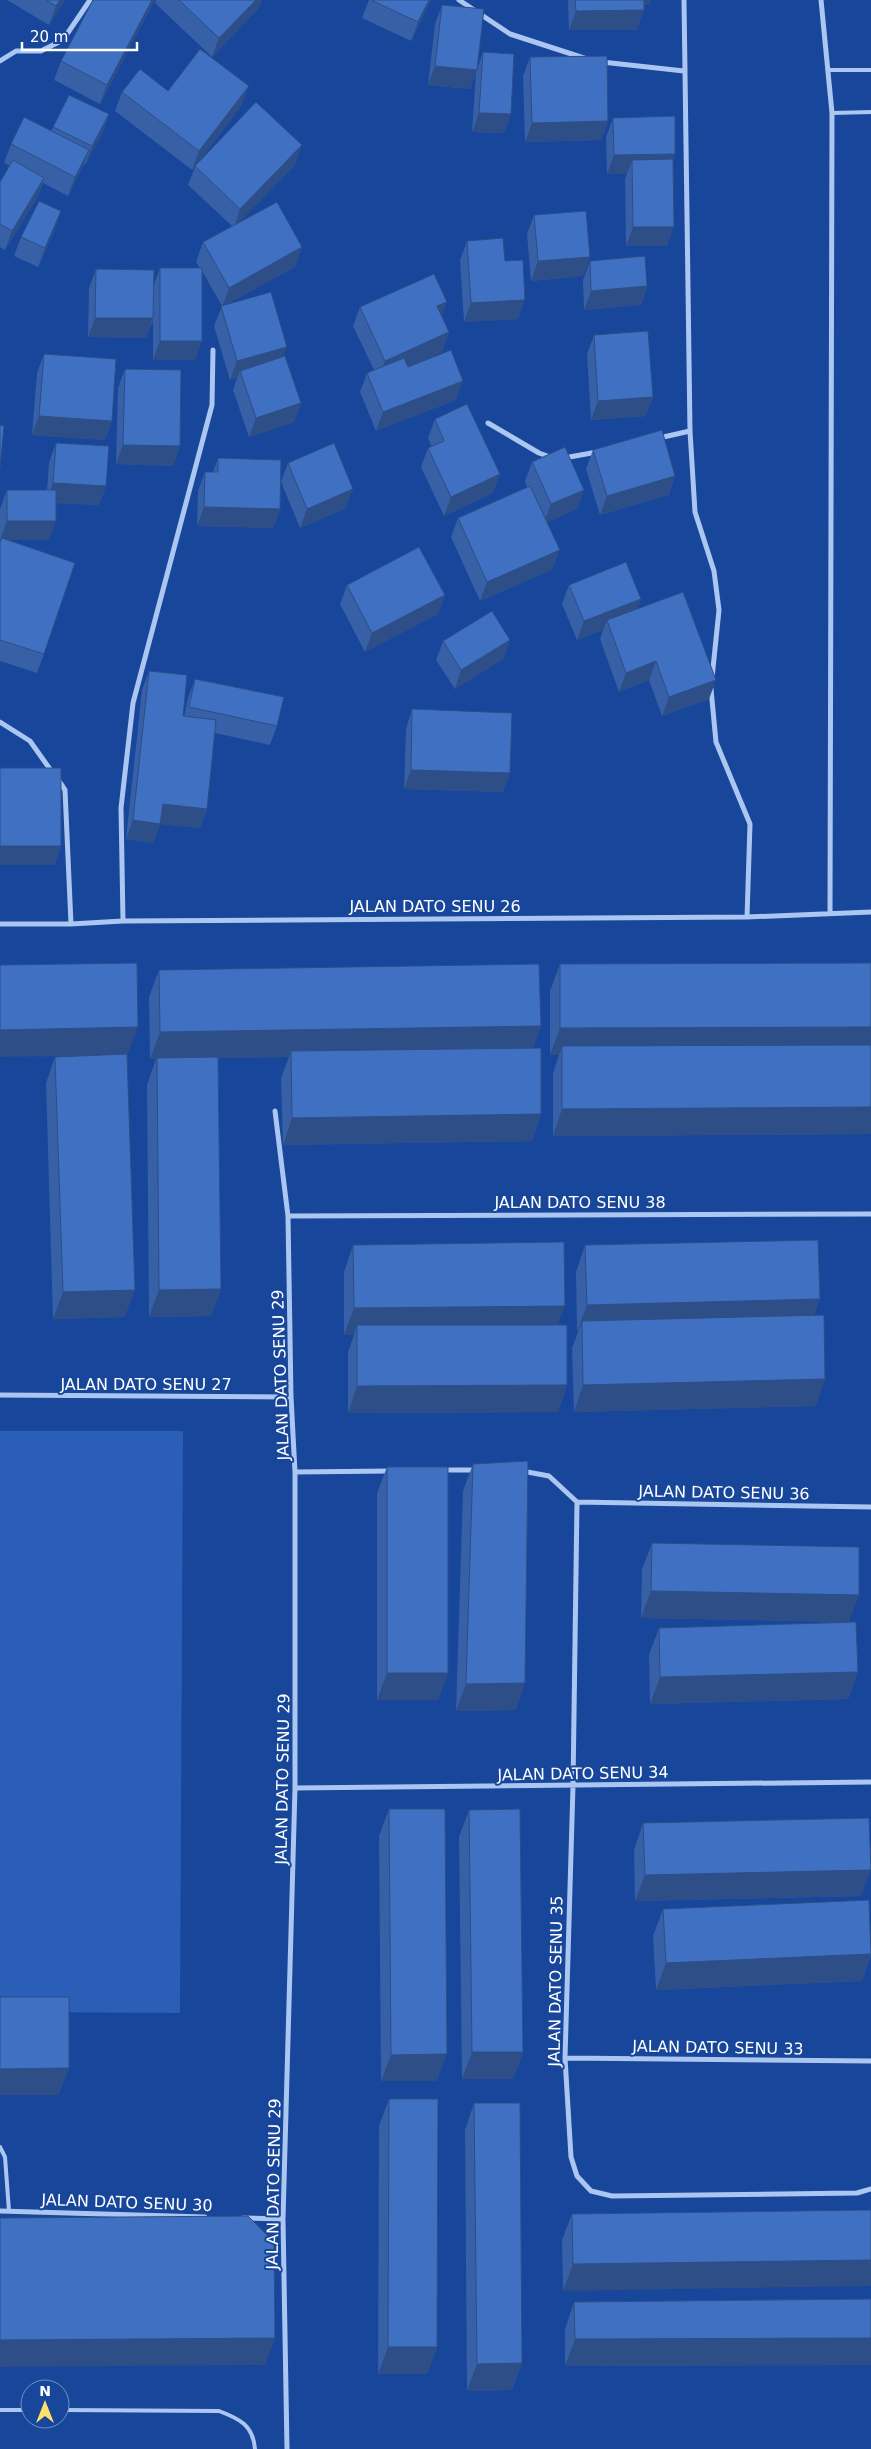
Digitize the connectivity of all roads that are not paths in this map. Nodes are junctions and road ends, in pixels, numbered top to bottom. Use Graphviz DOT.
graph roads {
  1 [pos="90,0"];
  2 [pos="459,0"];
  3 [pos="684,0"];
  4 [pos="821,0"];
  5 [pos="0,60"];
  6 [pos="828,70"];
  7 [pos="871,70"];
  8 [pos="684,71"];
  9 [pos="871,112"];
  10 [pos="832,113"];
  11 [pos="213,350"];
  12 [pos="488,423"];
  13 [pos="690,431"];
  14 [pos="654,439"];
  15 [pos="600,451"];
  16 [pos="0,722"];
  17 [pos="871,912"];
  18 [pos="830,913"];
  19 [pos="747,917"];
  20 [pos="123,920"];
  21 [pos="0,924"];
  22 [pos="71,924"];
  23 [pos="275,1111"];
  24 [pos="871,1214"];
  25 [pos="288,1216"];
  26 [pos="0,1395"];
  27 [pos="291,1397"];
  28 [pos="514,1469"];
  29 [pos="435,1470"];
  30 [pos="484,1470"];
  31 [pos="395,1471"];
  32 [pos="295,1472"];
  33 [pos="577,1502"];
  34 [pos="871,1507"];
  35 [pos="871,1782"];
  36 [pos="573,1786"];
  37 [pos="295,1788"];
  38 [pos="565,2058"];
  39 [pos="871,2062"];
  40 [pos="0,2147"];
  41 [pos="871,2189"];
  42 [pos="0,2211"];
  43 [pos="9,2211"];
  44 [pos="214,2217"];
  45 [pos="234,2218"];
  46 [pos="283,2219"];
  47 [pos="0,2410"];
  48 [pos="20,2410"];
  49 [pos="70,2410"];
  50 [pos="255,2449"];
  51 [pos="287,2449"];
  1 -- 5 [label="street"];
  2 -- 8 [label="street"];
  3 -- 8 [label="street"];
  4 -- 6 [label="street"];
  6 -- 7 [label="lane"];
  6 -- 10 [label="street"];
  8 -- 13 [label="street"];
  9 -- 10 [label="lane"];
  10 -- 18 [label="street"];
  11 -- 20 [label="street"];
  12 -- 15 [label="street"];
  13 -- 14 [label="street"];
  13 -- 19 [label="street"];
  16 -- 22 [label="street"];
  17 -- 18 [label="street, JALAN DATO SENU 26"];
  18 -- 19 [label="street, JALAN DATO SENU 26"];
  19 -- 20 [label="street, JALAN DATO SENU 26"];
  20 -- 22 [label="street, JALAN DATO SENU 26"];
  21 -- 22 [label="street, JALAN DATO SENU 26"];
  23 -- 25 [label="street, JALAN DATO SENU 29"];
  24 -- 25 [label="street, JALAN DATO SENU 38"];
  25 -- 27 [label="street, JALAN DATO SENU 29"];
  26 -- 27 [label="street, JALAN DATO SENU 27"];
  27 -- 32 [label="street, JALAN DATO SENU 29"];
  28 -- 33 [label="street"];
  29 -- 30 [label="street"];
  31 -- 32 [label="street"];
  32 -- 37 [label="street, JALAN DATO SENU 29"];
  33 -- 34 [label="street, JALAN DATO SENU 36"];
  33 -- 36 [label="street"];
  35 -- 36 [label="street, JALAN DATO SENU 34"];
  36 -- 37 [label="street, JALAN DATO SENU 34"];
  36 -- 38 [label="street, JALAN DATO SENU 35"];
  37 -- 46 [label="street, JALAN DATO SENU 29"];
  38 -- 39 [label="street, JALAN DATO SENU 33"];
  38 -- 41 [label="street, JALAN DATO SENU 35"];
  40 -- 43 [label="lane"];
  42 -- 43 [label="street, JALAN DATO SENU 30"];
  43 -- 44 [label="street, JALAN DATO SENU 30"];
  45 -- 46 [label="street, JALAN DATO SENU 30"];
  46 -- 51 [label="street, JALAN DATO SENU 29"];
  47 -- 48 [label="lane"];
  49 -- 50 [label="lane"];
}
